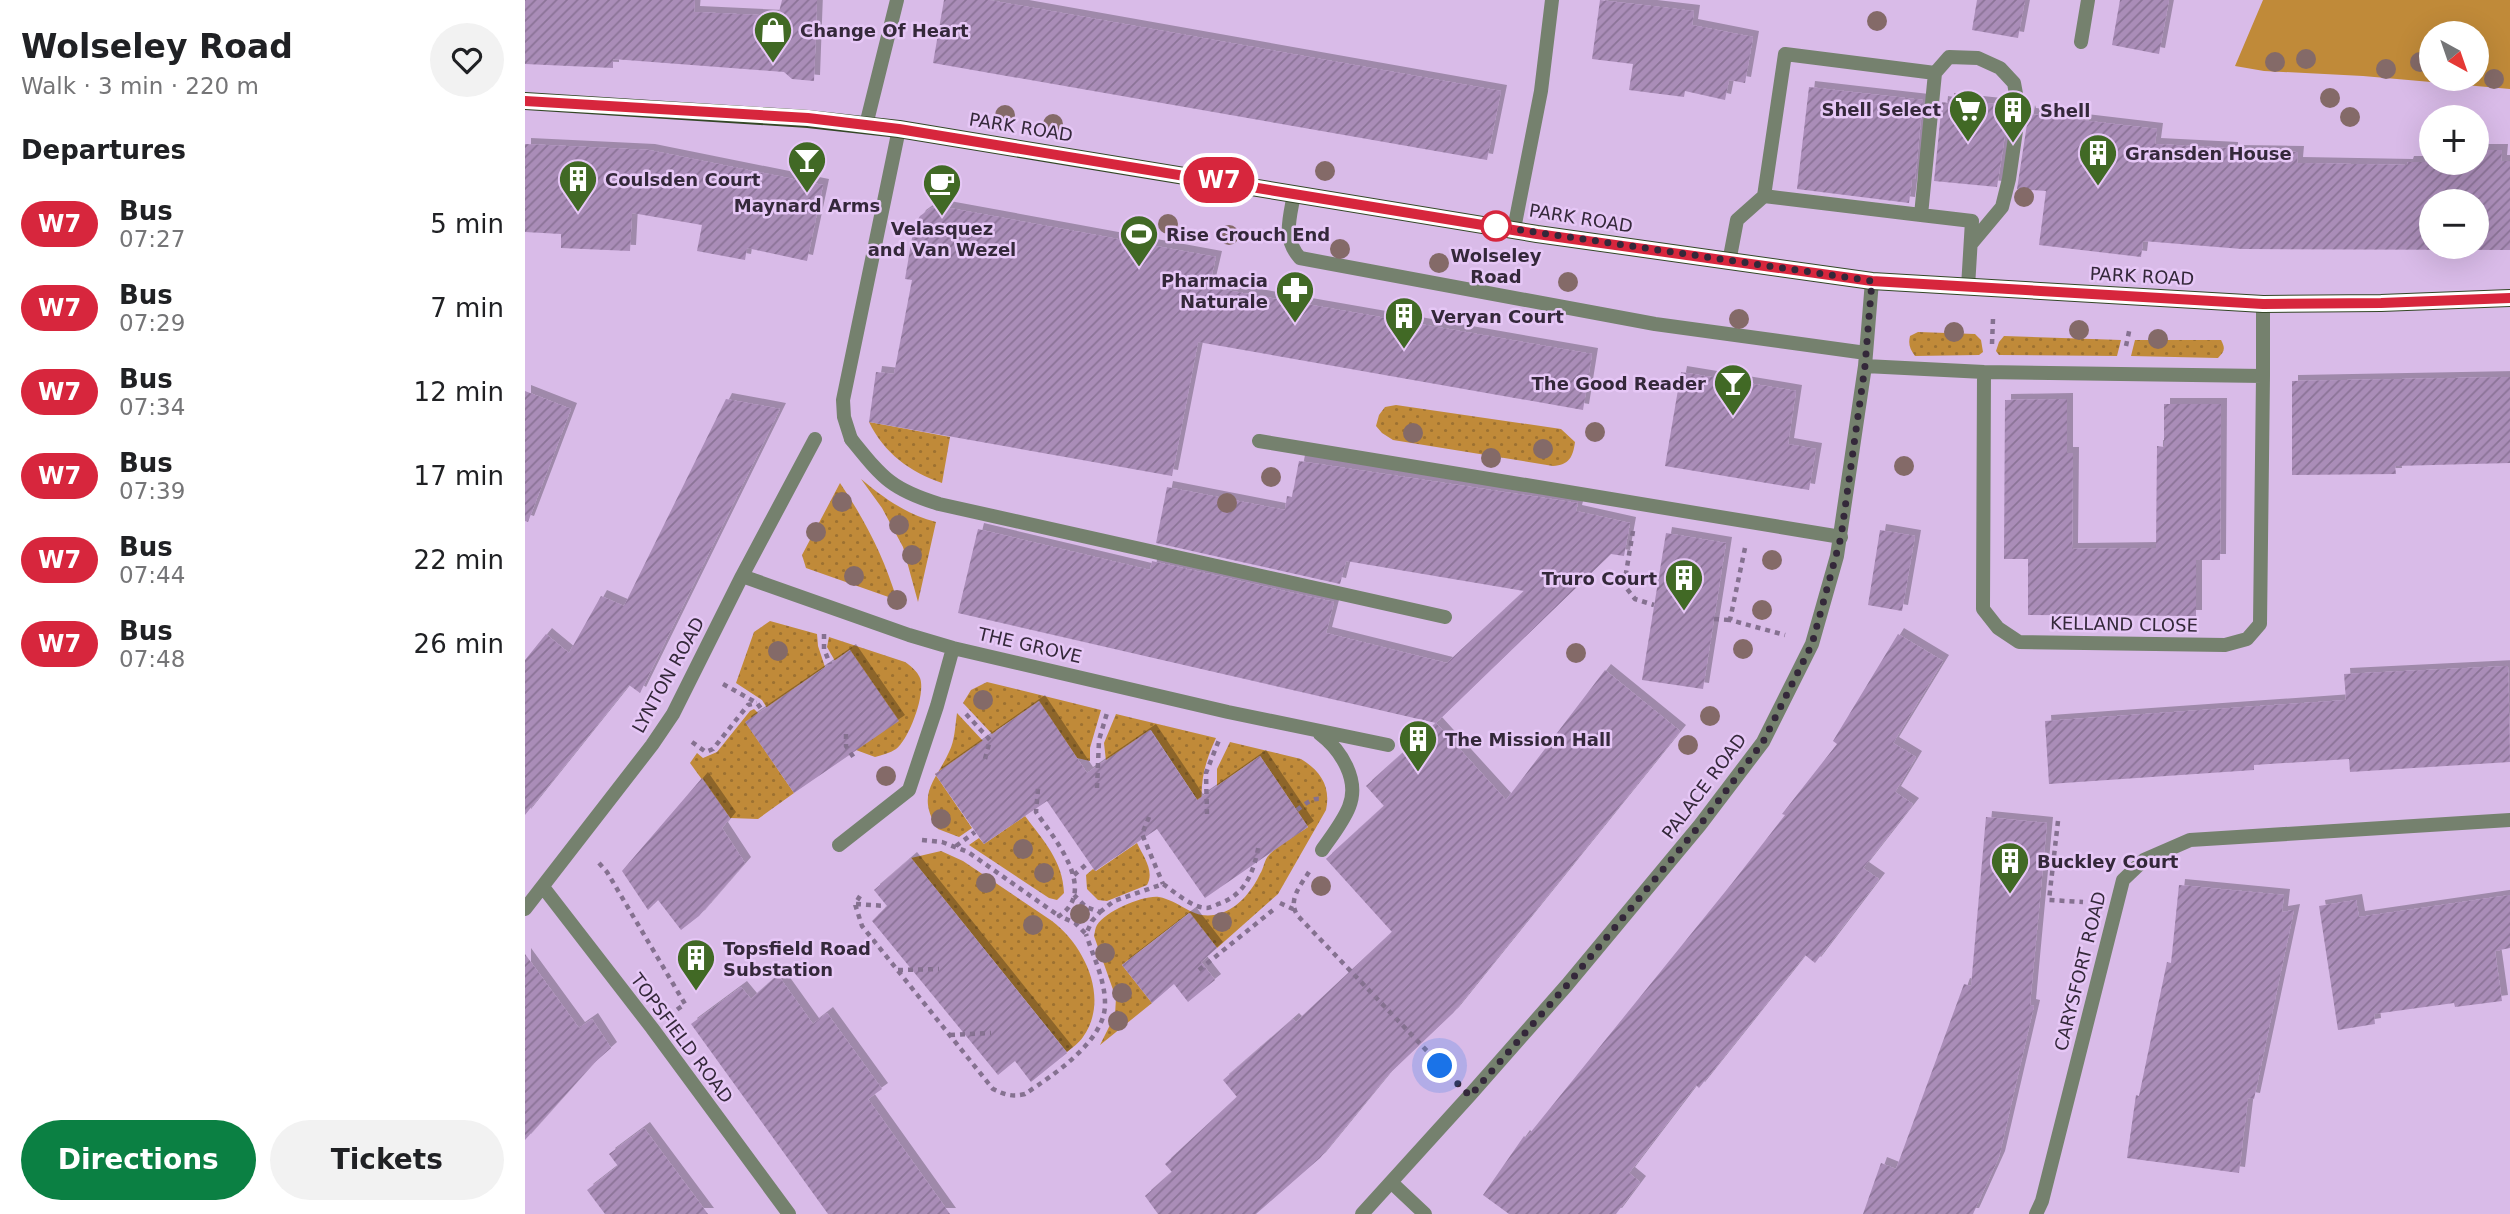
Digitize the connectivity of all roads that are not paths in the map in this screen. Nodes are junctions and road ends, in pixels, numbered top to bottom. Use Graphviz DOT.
graph roads {
  1 [pos="897,0"];
  2 [pos="1552,0"];
  3 [pos="2088,0"];
  4 [pos="2081,42"];
  5 [pos="1935,73"];
  6 [pos="525,101"];
  7 [pos="866,125"];
  8 [pos="899,129"];
  9 [pos="1294,194"];
  10 [pos="1764,196"];
  11 [pos="1921,215"];
  12 [pos="1514,229"];
  13 [pos="1971,244"];
  14 [pos="1729,262"];
  15 [pos="1872,281"];
  16 [pos="1968,287"];
  17 [pos="2510,298"];
  18 [pos="2263,304"];
  19 [pos="1865,359"];
  20 [pos="1984,373"];
  21 [pos="2263,376"];
  22 [pos="815,439"];
  23 [pos="1259,441"];
  24 [pos="1841,537"];
  25 [pos="742,576"];
  26 [pos="1445,617"];
  27 [pos="953,648"];
  28 [pos="1316,731"];
  29 [pos="1388,745"];
  30 [pos="2510,820"];
  31 [pos="839,845"];
  32 [pos="1322,850"];
  33 [pos="543,887"];
  34 [pos="525,909"];
  35 [pos="1392,1183"];
  36 [pos="789,1214"];
  37 [pos="1361,1214"];
  38 [pos="1425,1214"];
  39 [pos="2036,1214"];
  1 -- 7 [label="street"];
  2 -- 12 [label="street"];
  3 -- 4 [label="street"];
  5 -- 10 [label="street"];
  5 -- 11 [label="street"];
  5 -- 13 [label="street"];
  6 -- 7 [label="main road, PARK ROAD"];
  7 -- 8 [label="main road, PARK ROAD"];
  8 -- 9 [label="main road, PARK ROAD"];
  8 -- 26 [label="street"];
  9 -- 12 [label="main road, PARK ROAD"];
  9 -- 19 [label="street"];
  10 -- 11 [label="street"];
  10 -- 14 [label="street"];
  11 -- 13 [label="street"];
  12 -- 14 [label="main road, PARK ROAD"];
  13 -- 16 [label="street"];
  14 -- 15 [label="main road, PARK ROAD"];
  15 -- 16 [label="main road, PARK ROAD"];
  15 -- 19 [label="street, PALACE ROAD"];
  16 -- 18 [label="main road, PARK ROAD"];
  17 -- 18 [label="main road, PARK ROAD"];
  18 -- 21 [label="street, KELLAND CLOSE"];
  19 -- 20 [label="street"];
  19 -- 24 [label="street, PALACE ROAD"];
  20 -- 21 [label="street"];
  20 -- 21 [label="street, KELLAND CLOSE"];
  22 -- 25 [label="street, LYNTON ROAD"];
  23 -- 24 [label="street"];
  24 -- 35 [label="street, PALACE ROAD"];
  25 -- 27 [label="street, THE GROVE"];
  25 -- 33 [label="street, LYNTON ROAD"];
  27 -- 28 [label="street, THE GROVE"];
  27 -- 31 [label="street"];
  28 -- 29 [label="street, THE GROVE"];
  28 -- 32 [label="street"];
  30 -- 39 [label="street, CARYSFORT ROAD"];
  33 -- 34 [label="street, LYNTON ROAD"];
  33 -- 36 [label="street, TOPSFIELD ROAD"];
  35 -- 37 [label="street, PALACE ROAD"];
  35 -- 38 [label="street"];
}
